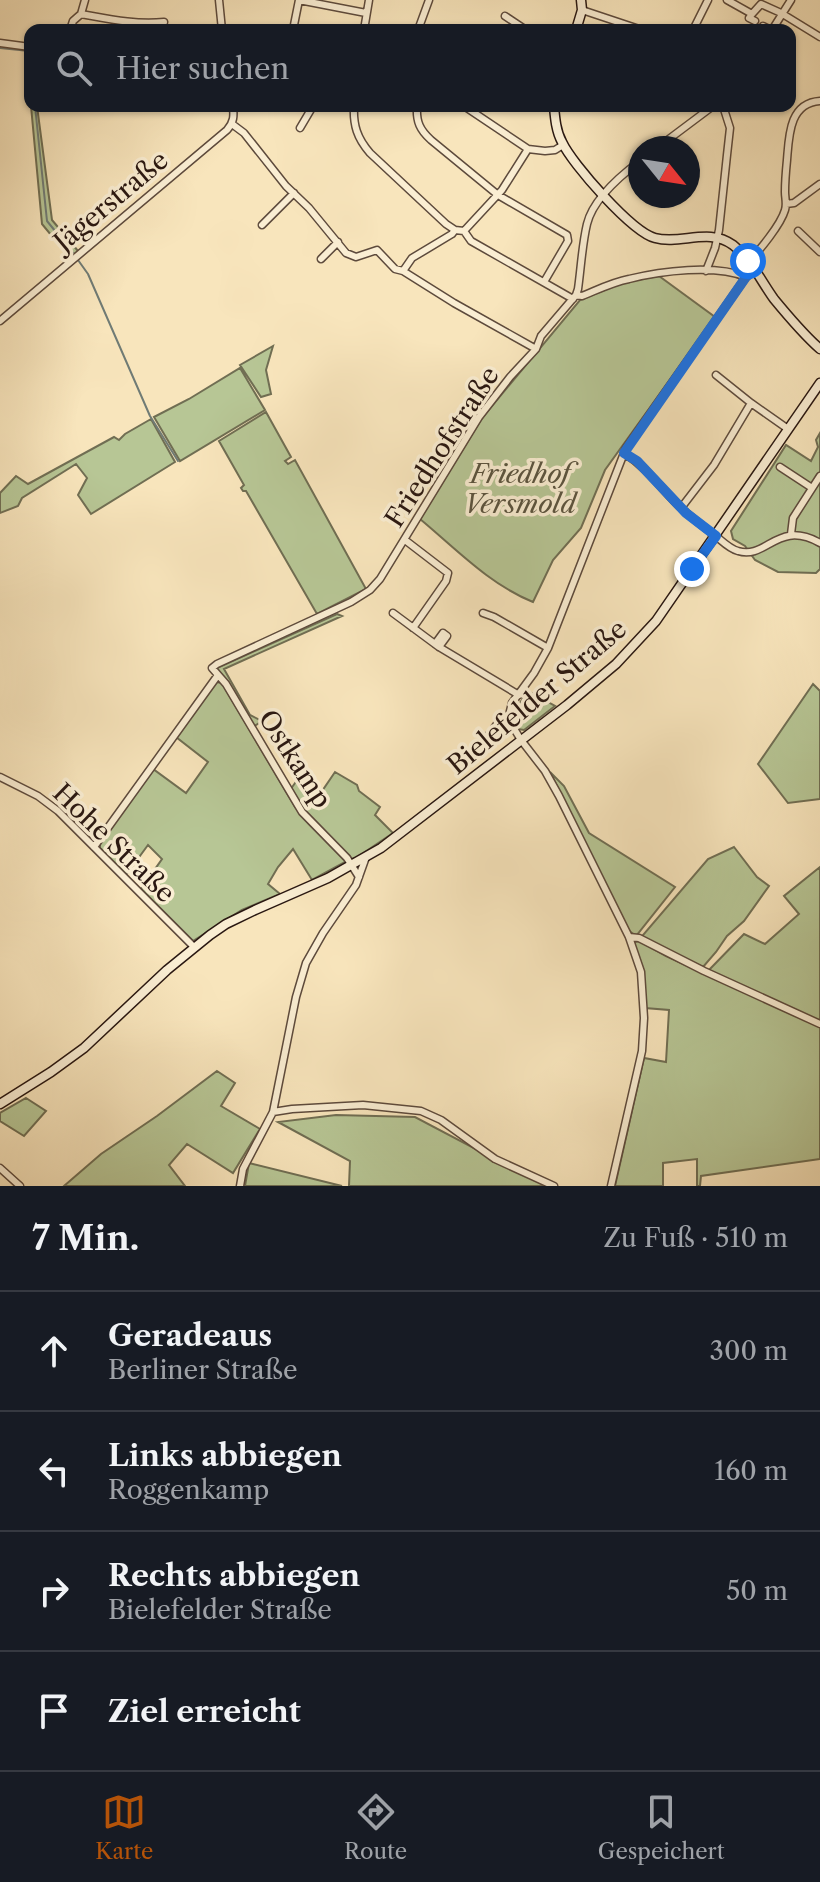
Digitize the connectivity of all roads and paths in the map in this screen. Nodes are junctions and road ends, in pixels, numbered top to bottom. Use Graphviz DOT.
graph roads {
  1 [pos="85,0"];
  2 [pos="219,0"];
  3 [pos="299,0"];
  4 [pos="369,0"];
  5 [pos="429,0"];
  6 [pos="581,0"];
  7 [pos="708,0"];
  8 [pos="727,0"];
  9 [pos="791,0"];
  10 [pos="582,10"];
  11 [pos="366,13"];
  12 [pos="81,14"];
  13 [pos="751,14"];
  14 [pos="782,14"];
  15 [pos="505,16"];
  16 [pos="755,21"];
  17 [pos="164,22"];
  18 [pos="72,24"];
  19 [pos="221,24"];
  20 [pos="294,24"];
  21 [pos="365,24"];
  22 [pos="420,24"];
  23 [pos="517,24"];
  24 [pos="578,24"];
  25 [pos="624,24"];
  26 [pos="696,24"];
  27 [pos="776,24"];
  28 [pos="820,37"];
  29 [pos="0,43"];
  30 [pos="24,46"];
  31 [pos="820,101"];
  32 [pos="234,112"];
  33 [pos="309,112"];
  34 [pos="354,112"];
  35 [pos="417,112"];
  36 [pos="473,112"];
  37 [pos="555,112"];
  38 [pos="705,112"];
  39 [pos="725,112"];
  40 [pos="232,124"];
  41 [pos="300,128"];
  42 [pos="673,136"];
  43 [pos="563,145"];
  44 [pos="528,149"];
  45 [pos="628,172"];
  46 [pos="820,184"];
  47 [pos="294,193"];
  48 [pos="498,195"];
  49 [pos="604,195"];
  50 [pos="786,204"];
  51 [pos="262,225"];
  52 [pos="455,230"];
  53 [pos="464,231"];
  54 [pos="798,231"];
  55 [pos="717,237"];
  56 [pos="338,242"];
  57 [pos="820,252"];
  58 [pos="321,259"];
  59 [pos="748,261"];
  60 [pos="754,270"];
  61 [pos="403,271"];
  62 [pos="706,271"];
  63 [pos="746,277"];
  64 [pos="544,282"];
  65 [pos="574,297"];
  66 [pos="0,321"];
  67 [pos="536,349"];
  68 [pos="820,349"];
  69 [pos="716,375"];
  70 [pos="820,383"];
  71 [pos="751,403"];
  72 [pos="788,429"];
  73 [pos="624,453"];
  74 [pos="780,467"];
  75 [pos="820,476"];
  76 [pos="812,488"];
  77 [pos="681,508"];
  78 [pos="791,534"];
  79 [pos="716,536"];
  80 [pos="405,540"];
  81 [pos="820,543"];
  82 [pos="393,613"];
  83 [pos="483,613"];
  84 [pos="413,628"];
  85 [pos="548,648"];
  86 [pos="212,668"];
  87 [pos="218,675"];
  88 [pos="519,695"];
  89 [pos="509,715"];
  90 [pos="521,740"];
  91 [pos="474,754"];
  92 [pos="0,777"];
  93 [pos="94,847"];
  94 [pos="366,857"];
  95 [pos="352,866"];
  96 [pos="359,877"];
  97 [pos="629,937"];
  98 [pos="194,947"];
  99 [pos="820,1024"];
  100 [pos="0,1104"];
  101 [pos="273,1112"];
  102 [pos="0,1168"];
  103 [pos="20,1186"];
  104 [pos="240,1186"];
  105 [pos="554,1186"];
  106 [pos="611,1186"];
  1 -- 12 [label="street"];
  2 -- 19 [label="street"];
  3 -- 11 [label="street"];
  3 -- 20 [label="street"];
  4 -- 11 [label="street"];
  5 -- 22 [label="street"];
  6 -- 10 [label="main road"];
  7 -- 26 [label="street"];
  8 -- 13 [label="street"];
  9 -- 14 [label="street"];
  10 -- 24 [label="main road"];
  10 -- 25 [label="street"];
  11 -- 21 [label="street"];
  12 -- 17 [label="street"];
  12 -- 18 [label="street"];
  13 -- 14 [label="street"];
  13 -- 16 [label="street"];
  14 -- 27 [label="street"];
  14 -- 28 [label="street"];
  15 -- 23 [label="street"];
  29 -- 30 [label="street"];
  31 -- 50 [label="street"];
  32 -- 40 [label="street"];
  33 -- 41 [label="street"];
  34 -- 52 [label="street"];
  35 -- 48 [label="street"];
  36 -- 44 [label="street"];
  37 -- 43 [label="main road"];
  38 -- 42 [label="street"];
  39 -- 55 [label="street"];
  40 -- 47 [label="street"];
  40 -- 66 [label="street, Jägerstraße"];
  43 -- 44 [label="street"];
  43 -- 49 [label="main road"];
  44 -- 48 [label="street"];
  45 -- 49 [label="street"];
  46 -- 50 [label="street"];
  47 -- 51 [label="street"];
  47 -- 56 [label="street"];
  48 -- 53 [label="street"];
  48 -- 64 [label="street"];
  49 -- 55 [label="main road"];
  49 -- 65 [label="street"];
  50 -- 59 [label="street"];
  52 -- 53 [label="street"];
  52 -- 61 [label="street"];
  53 -- 64 [label="street"];
  54 -- 57 [label="street"];
  55 -- 59 [label="main road"];
  55 -- 62 [label="street"];
  56 -- 58 [label="street"];
  56 -- 61 [label="street"];
  59 -- 60 [label="main road"];
  60 -- 63 [label="street"];
  60 -- 68 [label="main road"];
  61 -- 67 [label="street"];
  62 -- 63 [label="street"];
  62 -- 65 [label="street"];
  63 -- 73 [label="street"];
  64 -- 65 [label="street"];
  65 -- 67 [label="street, Friedhofstraße"];
  67 -- 80 [label="street, Friedhofstraße"];
  69 -- 71 [label="street"];
  70 -- 72 [label="main road, Bielefelder Straße"];
  71 -- 72 [label="street"];
  71 -- 77 [label="street"];
  72 -- 79 [label="main road, Bielefelder Straße"];
  73 -- 77 [label="street"];
  73 -- 85 [label="street"];
  74 -- 76 [label="street"];
  75 -- 76 [label="street"];
  76 -- 78 [label="street"];
  77 -- 79 [label="street"];
  78 -- 79 [label="street"];
  78 -- 81 [label="street"];
  79 -- 90 [label="main road, Bielefelder Straße"];
  80 -- 84 [label="street"];
  80 -- 86 [label="street, Friedhofstraße"];
  82 -- 84 [label="street"];
  83 -- 85 [label="street"];
  84 -- 88 [label="street"];
  85 -- 88 [label="street"];
  86 -- 87 [label="street, Ostkamp"];
  87 -- 93 [label="street"];
  87 -- 95 [label="street, Ostkamp"];
  88 -- 89 [label="street"];
  89 -- 90 [label="street"];
  89 -- 91 [label="street"];
  90 -- 94 [label="main road, Bielefelder Straße"];
  90 -- 97 [label="street"];
  92 -- 93 [label="street, Hohe Straße"];
  93 -- 98 [label="street, Hohe Straße"];
  94 -- 95 [label="main road, Bielefelder Straße"];
  94 -- 96 [label="street"];
  95 -- 96 [label="street, Ostkamp"];
  95 -- 98 [label="main road, Bielefelder Straße"];
  96 -- 101 [label="street"];
  97 -- 99 [label="street"];
  97 -- 106 [label="street"];
  98 -- 100 [label="main road, Bielefelder Straße"];
  101 -- 104 [label="street"];
  101 -- 105 [label="street"];
  102 -- 103 [label="street"];
}
